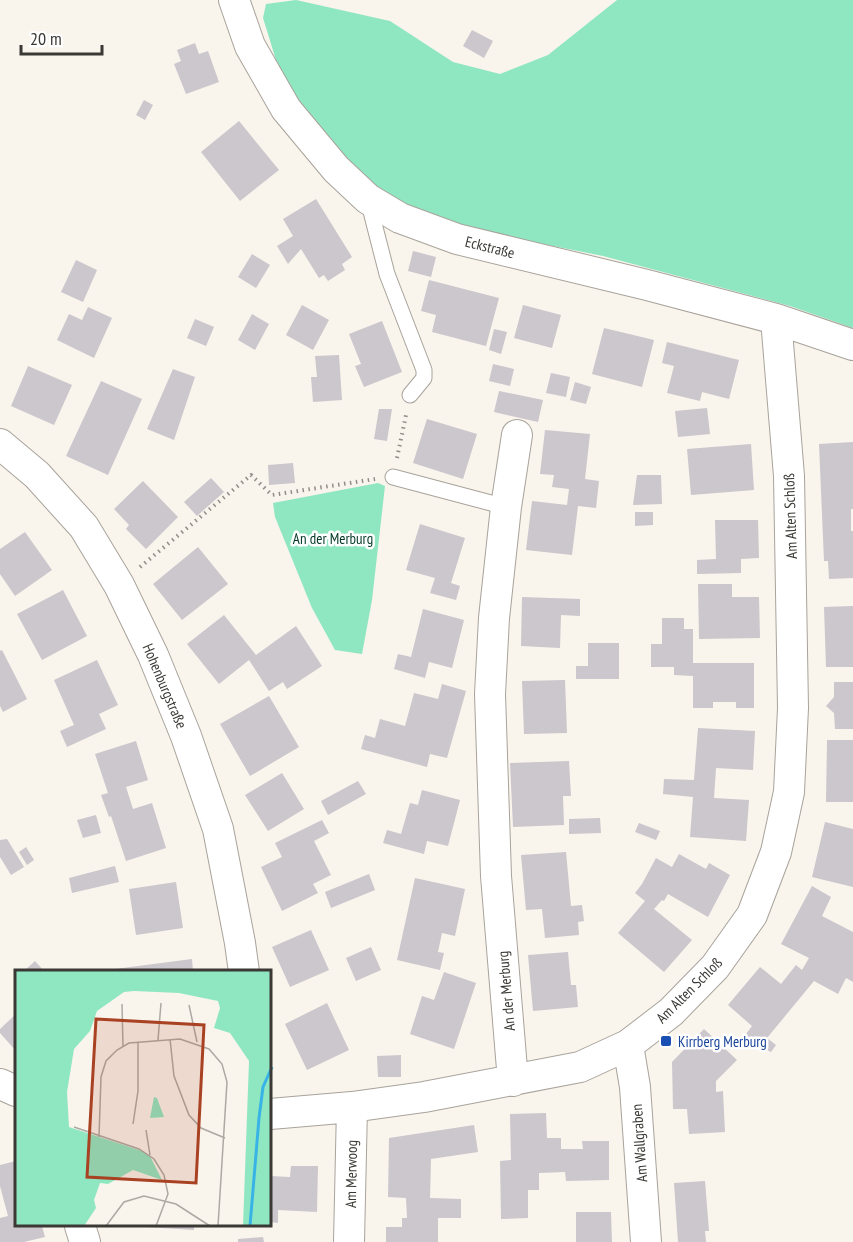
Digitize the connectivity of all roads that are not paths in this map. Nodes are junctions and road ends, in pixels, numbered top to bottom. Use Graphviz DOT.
graph roads {
  1 [pos="234,0"];
  2 [pos="368,200"];
  3 [pos="776,319"];
  4 [pos="853,345"];
  5 [pos="410,395"];
  6 [pos="517,435"];
  7 [pos="0,444"];
  8 [pos="393,477"];
  9 [pos="506,507"];
  10 [pos="244,970"];
  11 [pos="628,1045"];
  12 [pos="513,1081"];
  13 [pos="0,1084"];
  14 [pos="15,1091"];
  15 [pos="352,1107"];
  16 [pos="272,1114"];
  17 [pos="80,1227"];
  18 [pos="85,1242"];
  19 [pos="350,1242"];
  20 [pos="646,1242"];
  1 -- 2 [label="street, Eckstraße"];
  2 -- 3 [label="street, Eckstraße"];
  2 -- 5 [label="lane"];
  3 -- 4 [label="street, Eckstraße"];
  3 -- 11 [label="street, Am Alten Schloß"];
  6 -- 9 [label="street, An der Merburg"];
  7 -- 10 [label="street, Hohenburgstraße"];
  8 -- 9 [label="lane"];
  9 -- 12 [label="street, An der Merburg"];
  11 -- 12 [label="street, Am Alten Schloß"];
  11 -- 20 [label="street, Am Wallgraben"];
  12 -- 15 [label="street, Am Alten Schloß"];
  13 -- 14 [label="street"];
  15 -- 16 [label="street, Am Alten Schloß"];
  15 -- 19 [label="street, Am Merwoog"];
  17 -- 18 [label="street"];
}
